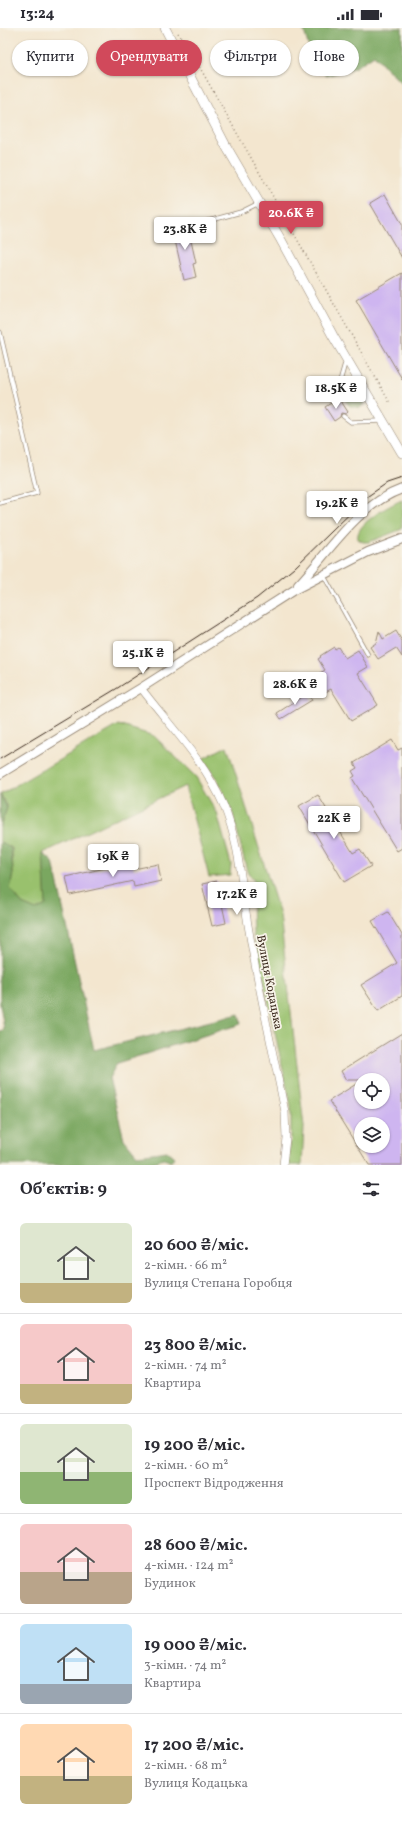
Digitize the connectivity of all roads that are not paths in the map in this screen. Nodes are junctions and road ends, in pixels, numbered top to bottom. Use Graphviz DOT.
graph roads {
  1 [pos="165,28"];
  2 [pos="260,203"];
  3 [pos="190,226"];
  4 [pos="0,332"];
  5 [pos="346,359"];
  6 [pos="334,402"];
  7 [pos="343,416"];
  8 [pos="384,421"];
  9 [pos="402,452"];
  10 [pos="402,489"];
  11 [pos="0,503"];
  12 [pos="402,539"];
  13 [pos="323,575"];
  14 [pos="294,590"];
  15 [pos="368,655"];
  16 [pos="141,688"];
  17 [pos="0,774"];
  18 [pos="283,1165"];
  1 -- 2 [label="main road"];
  2 -- 3 [label="lane"];
  2 -- 5 [label="main road"];
  4 -- 11 [label="lane"];
  5 -- 6 [label="lane"];
  5 -- 8 [label="main road"];
  7 -- 8 [label="lane"];
  8 -- 9 [label="main road"];
  10 -- 14 [label="street"];
  12 -- 13 [label="street"];
  13 -- 14 [label="street"];
  13 -- 15 [label="lane"];
  14 -- 16 [label="street"];
  16 -- 17 [label="street"];
  16 -- 18 [label="street, Вулиця Кодацька"];
}
